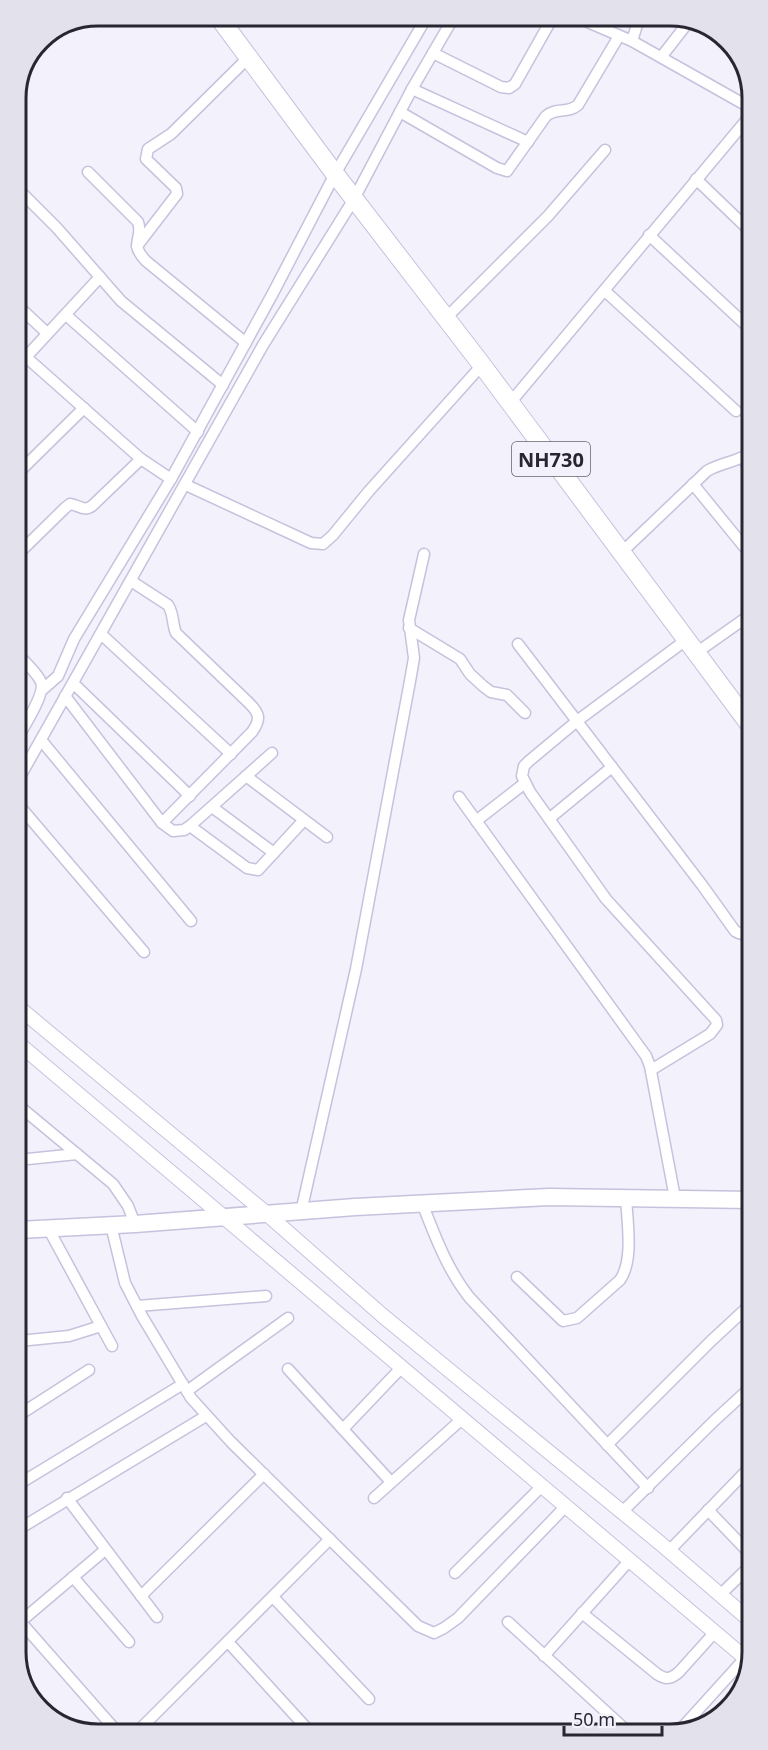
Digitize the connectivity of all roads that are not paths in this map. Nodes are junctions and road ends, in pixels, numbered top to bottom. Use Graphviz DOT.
graph roads {
  1 [pos="225,26"];
  2 [pos="422,26"];
  3 [pos="449,26"];
  4 [pos="548,26"];
  5 [pos="596,26"];
  6 [pos="637,26"];
  7 [pos="685,27"];
  8 [pos="618,36"];
  9 [pos="632,41"];
  10 [pos="433,53"];
  11 [pos="662,56"];
  12 [pos="249,57"];
  13 [pos="412,89"];
  14 [pos="742,103"];
  15 [pos="400,112"];
  16 [pos="742,125"];
  17 [pos="528,142"];
  18 [pos="605,150"];
  19 [pos="88,172"];
  20 [pos="337,177"];
  21 [pos="696,179"];
  22 [pos="26,197"];
  23 [pos="353,197"];
  24 [pos="742,223"];
  25 [pos="649,235"];
  26 [pos="136,246"];
  27 [pos="100,278"];
  28 [pos="605,291"];
  29 [pos="26,313"];
  30 [pos="66,315"];
  31 [pos="446,318"];
  32 [pos="742,321"];
  33 [pos="47,333"];
  34 [pos="246,343"];
  35 [pos="26,355"];
  36 [pos="26,364"];
  37 [pos="482,365"];
  38 [pos="223,386"];
  39 [pos="510,403"];
  40 [pos="84,408"];
  41 [pos="736,411"];
  42 [pos="198,432"];
  43 [pos="742,456"];
  44 [pos="141,459"];
  45 [pos="26,465"];
  46 [pos="171,479"];
  47 [pos="693,484"];
  48 [pos="186,485"];
  49 [pos="742,544"];
  50 [pos="26,546"];
  51 [pos="621,553"];
  52 [pos="424,554"];
  53 [pos="131,581"];
  54 [pos="742,619"];
  55 [pos="409,628"];
  56 [pos="101,634"];
  57 [pos="518,644"];
  58 [pos="691,646"];
  59 [pos="26,664"];
  60 [pos="73,683"];
  61 [pos="42,690"];
  62 [pos="65,696"];
  63 [pos="525,713"];
  64 [pos="742,714"];
  65 [pos="26,721"];
  66 [pos="577,721"];
  67 [pos="41,740"];
  68 [pos="272,753"];
  69 [pos="231,754"];
  70 [pos="26,766"];
  71 [pos="612,767"];
  72 [pos="246,776"];
  73 [pos="525,783"];
  74 [pos="190,796"];
  75 [pos="459,797"];
  76 [pos="212,807"];
  77 [pos="26,814"];
  78 [pos="549,818"];
  79 [pos="304,820"];
  80 [pos="476,821"];
  81 [pos="162,823"];
  82 [pos="190,826"];
  83 [pos="327,837"];
  84 [pos="274,853"];
  85 [pos="191,921"];
  86 [pos="742,934"];
  87 [pos="144,952"];
  88 [pos="26,1014"];
  89 [pos="26,1050"];
  90 [pos="651,1070"];
  91 [pos="26,1112"];
  92 [pos="77,1154"];
  93 [pos="26,1159"];
  94 [pos="626,1197"];
  95 [pos="675,1198"];
  96 [pos="742,1200"];
  97 [pos="422,1203"];
  98 [pos="301,1212"];
  99 [pos="263,1215"];
  100 [pos="230,1218"];
  101 [pos="135,1224"];
  102 [pos="111,1225"];
  103 [pos="48,1228"];
  104 [pos="26,1229"];
  105 [pos="517,1277"];
  106 [pos="266,1296"];
  107 [pos="137,1306"];
  108 [pos="742,1313"];
  109 [pos="288,1318"];
  110 [pos="101,1326"];
  111 [pos="26,1340"];
  112 [pos="111,1346"];
  113 [pos="288,1368"];
  114 [pos="401,1368"];
  115 [pos="89,1370"];
  116 [pos="185,1388"];
  117 [pos="742,1395"];
  118 [pos="26,1410"];
  119 [pos="206,1416"];
  120 [pos="462,1419"];
  121 [pos="343,1429"];
  122 [pos="607,1445"];
  123 [pos="264,1474"];
  124 [pos="742,1475"];
  125 [pos="26,1480"];
  126 [pos="391,1482"];
  127 [pos="542,1486"];
  128 [pos="648,1488"];
  129 [pos="67,1498"];
  130 [pos="374,1498"];
  131 [pos="566,1506"];
  132 [pos="708,1510"];
  133 [pos="621,1513"];
  134 [pos="26,1524"];
  135 [pos="330,1539"];
  136 [pos="742,1546"];
  137 [pos="105,1550"];
  138 [pos="669,1551"];
  139 [pos="630,1560"];
  140 [pos="455,1573"];
  141 [pos="742,1574"];
  142 [pos="73,1577"];
  143 [pos="720,1595"];
  144 [pos="141,1596"];
  145 [pos="273,1597"];
  146 [pos="582,1613"];
  147 [pos="742,1614"];
  148 [pos="26,1616"];
  149 [pos="157,1617"];
  150 [pos="508,1622"];
  151 [pos="26,1628"];
  152 [pos="715,1632"];
  153 [pos="129,1642"];
  154 [pos="228,1642"];
  155 [pos="742,1655"];
  156 [pos="544,1656"];
  157 [pos="741,1667"];
  158 [pos="369,1699"];
  159 [pos="687,1722"];
  160 [pos="110,1724"];
  161 [pos="145,1724"];
  162 [pos="303,1724"];
  163 [pos="619,1724"];
  1 -- 12 [label="highway, NH730"];
  2 -- 20 [label="street"];
  3 -- 10 [label="street"];
  4 -- 10 [label="street"];
  5 -- 8 [label="street"];
  6 -- 9 [label="street"];
  7 -- 11 [label="street"];
  8 -- 9 [label="street"];
  8 -- 17 [label="street"];
  9 -- 11 [label="street"];
  10 -- 13 [label="street"];
  11 -- 14 [label="street"];
  12 -- 20 [label="highway, NH730"];
  12 -- 26 [label="street"];
  13 -- 15 [label="street"];
  13 -- 17 [label="street"];
  15 -- 17 [label="street"];
  15 -- 23 [label="street"];
  16 -- 21 [label="street"];
  18 -- 31 [label="street"];
  19 -- 26 [label="street"];
  20 -- 23 [label="highway, NH730"];
  20 -- 34 [label="street"];
  21 -- 24 [label="street"];
  21 -- 25 [label="street"];
  22 -- 27 [label="street"];
  23 -- 31 [label="highway, NH730"];
  23 -- 48 [label="street"];
  25 -- 28 [label="street"];
  25 -- 32 [label="street"];
  26 -- 34 [label="street"];
  27 -- 30 [label="street"];
  27 -- 38 [label="street"];
  28 -- 39 [label="street"];
  28 -- 41 [label="street"];
  29 -- 33 [label="street"];
  30 -- 33 [label="street"];
  30 -- 42 [label="street"];
  31 -- 37 [label="highway, NH730"];
  33 -- 35 [label="street"];
  34 -- 38 [label="street"];
  36 -- 40 [label="street"];
  37 -- 39 [label="highway, NH730"];
  37 -- 48 [label="street"];
  38 -- 42 [label="street"];
  39 -- 51 [label="highway, NH730"];
  40 -- 44 [label="street"];
  40 -- 45 [label="street"];
  42 -- 46 [label="street"];
  43 -- 47 [label="street"];
  44 -- 46 [label="street"];
  44 -- 50 [label="street"];
  46 -- 61 [label="street"];
  47 -- 49 [label="street"];
  47 -- 51 [label="street"];
  48 -- 53 [label="street"];
  51 -- 58 [label="highway, NH730"];
  52 -- 55 [label="street"];
  53 -- 56 [label="street"];
  53 -- 69 [label="street"];
  54 -- 58 [label="street"];
  55 -- 63 [label="street"];
  55 -- 98 [label="street"];
  56 -- 60 [label="street"];
  56 -- 69 [label="street"];
  57 -- 66 [label="street"];
  58 -- 64 [label="highway, NH730"];
  58 -- 66 [label="street"];
  59 -- 61 [label="street"];
  60 -- 62 [label="street"];
  60 -- 74 [label="street"];
  61 -- 65 [label="street"];
  62 -- 67 [label="street"];
  62 -- 81 [label="street"];
  66 -- 71 [label="street"];
  66 -- 73 [label="street"];
  67 -- 70 [label="street"];
  67 -- 85 [label="street"];
  68 -- 72 [label="street"];
  69 -- 74 [label="street"];
  71 -- 78 [label="street"];
  71 -- 86 [label="street"];
  72 -- 76 [label="street"];
  72 -- 79 [label="street"];
  73 -- 78 [label="street"];
  73 -- 80 [label="street"];
  74 -- 81 [label="street"];
  75 -- 80 [label="street"];
  76 -- 82 [label="street"];
  76 -- 84 [label="street"];
  77 -- 87 [label="street"];
  78 -- 90 [label="street"];
  79 -- 83 [label="street"];
  79 -- 84 [label="street"];
  80 -- 90 [label="street"];
  81 -- 82 [label="street"];
  82 -- 84 [label="street"];
  88 -- 99 [label="street"];
  89 -- 100 [label="street"];
  90 -- 95 [label="street"];
  91 -- 92 [label="street"];
  92 -- 93 [label="street"];
  92 -- 101 [label="street"];
  94 -- 95 [label="main road"];
  94 -- 97 [label="main road"];
  94 -- 105 [label="street"];
  95 -- 96 [label="main road"];
  97 -- 98 [label="main road"];
  97 -- 122 [label="street"];
  98 -- 99 [label="main road"];
  99 -- 100 [label="main road"];
  99 -- 133 [label="street"];
  100 -- 101 [label="main road"];
  100 -- 114 [label="street"];
  101 -- 102 [label="main road"];
  102 -- 103 [label="main road"];
  102 -- 107 [label="street"];
  103 -- 104 [label="main road"];
  103 -- 110 [label="street"];
  106 -- 107 [label="street"];
  107 -- 116 [label="street"];
  108 -- 122 [label="street"];
  109 -- 116 [label="street"];
  110 -- 111 [label="street"];
  110 -- 112 [label="street"];
  113 -- 121 [label="street"];
  114 -- 120 [label="street"];
  114 -- 121 [label="street"];
  115 -- 118 [label="street"];
  116 -- 119 [label="street"];
  116 -- 125 [label="street"];
  117 -- 128 [label="street"];
  119 -- 123 [label="street"];
  119 -- 129 [label="street"];
  120 -- 126 [label="street"];
  120 -- 127 [label="street"];
  121 -- 126 [label="street"];
  122 -- 128 [label="street"];
  123 -- 135 [label="street"];
  123 -- 144 [label="street"];
  124 -- 132 [label="street"];
  126 -- 130 [label="street"];
  127 -- 131 [label="street"];
  127 -- 140 [label="street"];
  128 -- 133 [label="street"];
  129 -- 134 [label="street"];
  129 -- 137 [label="street"];
  131 -- 135 [label="street"];
  131 -- 139 [label="street"];
  132 -- 136 [label="street"];
  132 -- 138 [label="street"];
  133 -- 138 [label="street"];
  135 -- 145 [label="street"];
  137 -- 142 [label="street"];
  137 -- 144 [label="street"];
  138 -- 143 [label="street"];
  139 -- 146 [label="street"];
  139 -- 152 [label="street"];
  141 -- 143 [label="street"];
  142 -- 148 [label="street"];
  142 -- 153 [label="street"];
  143 -- 147 [label="street"];
  144 -- 149 [label="street"];
  145 -- 154 [label="street"];
  145 -- 158 [label="street"];
  146 -- 152 [label="street"];
  146 -- 156 [label="street"];
  150 -- 156 [label="street"];
  151 -- 160 [label="street"];
  152 -- 155 [label="street"];
  154 -- 161 [label="street"];
  154 -- 162 [label="street"];
  156 -- 163 [label="street"];
  157 -- 159 [label="street"];
}
